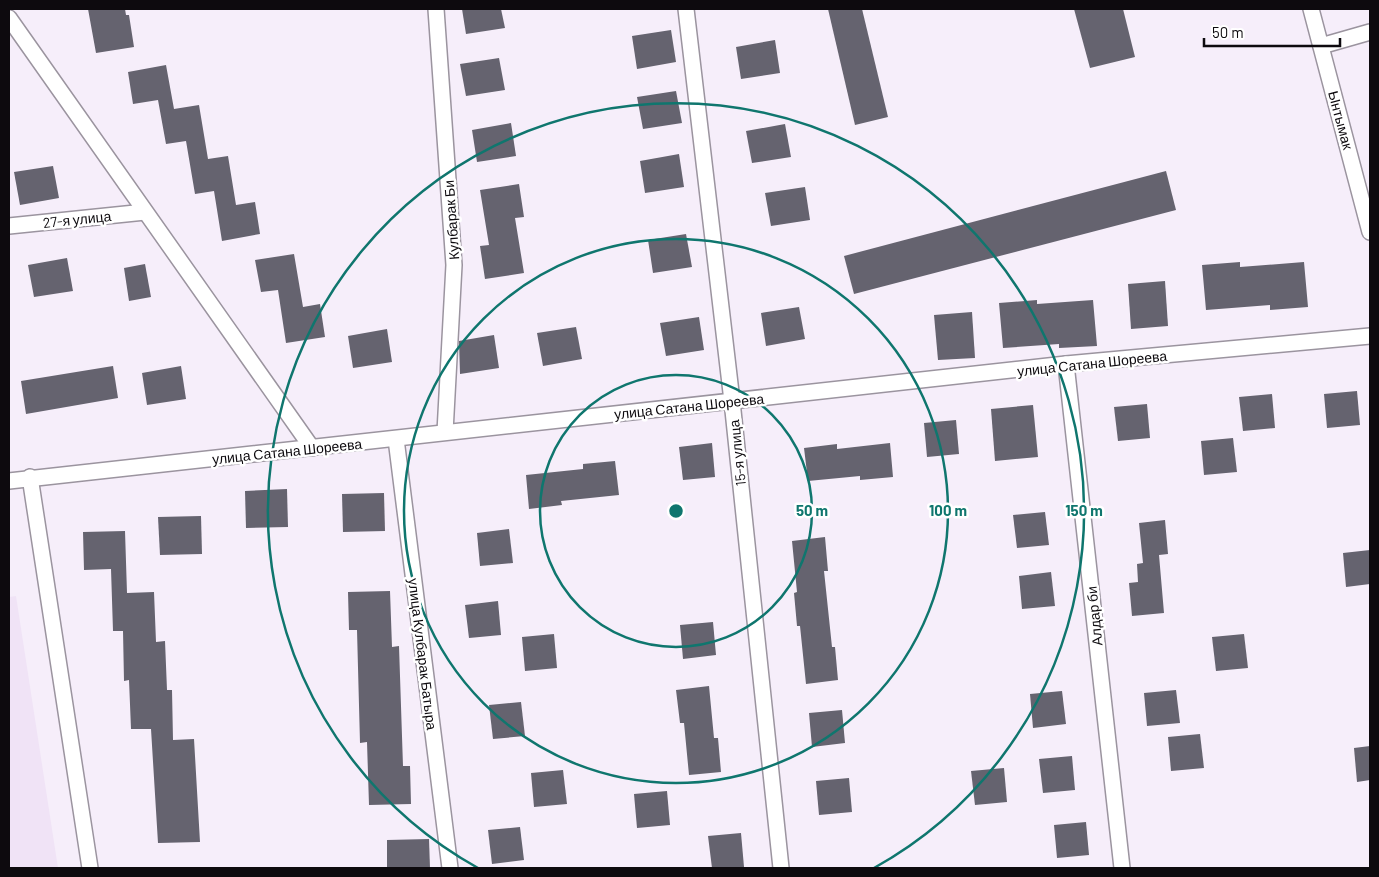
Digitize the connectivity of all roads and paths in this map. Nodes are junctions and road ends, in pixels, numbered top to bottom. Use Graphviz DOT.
graph roads {
  1 [pos="17,9"];
  2 [pos="436,9"];
  3 [pos="686,9"];
  4 [pos="1311,9"];
  5 [pos="9,19"];
  6 [pos="1370,32"];
  7 [pos="1321,46"];
  8 [pos="146,212"];
  9 [pos="9,226"];
  10 [pos="1370,232"];
  11 [pos="1370,336"];
  12 [pos="1066,364"];
  13 [pos="732,401"];
  14 [pos="445,432"];
  15 [pos="396,439"];
  16 [pos="312,448"];
  17 [pos="30,477"];
  18 [pos="9,481"];
  19 [pos="90,868"];
  20 [pos="450,868"];
  21 [pos="781,868"];
  22 [pos="1122,868"];
  1 -- 5 [label="street"];
  2 -- 14 [label="street, Кулбарак Би"];
  3 -- 13 [label="street, 15-я улица"];
  4 -- 7 [label="street, Ынтымак"];
  5 -- 8 [label="street"];
  6 -- 7 [label="street"];
  7 -- 10 [label="street, Ынтымак"];
  8 -- 9 [label="street, 27-я улица"];
  8 -- 16 [label="street"];
  11 -- 12 [label="street, улица Сатана Шореева"];
  12 -- 13 [label="street, улица Сатана Шореева"];
  12 -- 22 [label="street, Алдар би"];
  13 -- 14 [label="street, улица Сатана Шореева"];
  13 -- 21 [label="street, 15-я улица"];
  14 -- 15 [label="street, улица Сатана Шореева"];
  15 -- 16 [label="street, улица Сатана Шореева"];
  15 -- 20 [label="street, улица Кулбарак Батыра"];
  16 -- 17 [label="street, улица Сатана Шореева"];
  17 -- 18 [label="street, улица Сатана Шореева"];
  17 -- 19 [label="street"];
}
